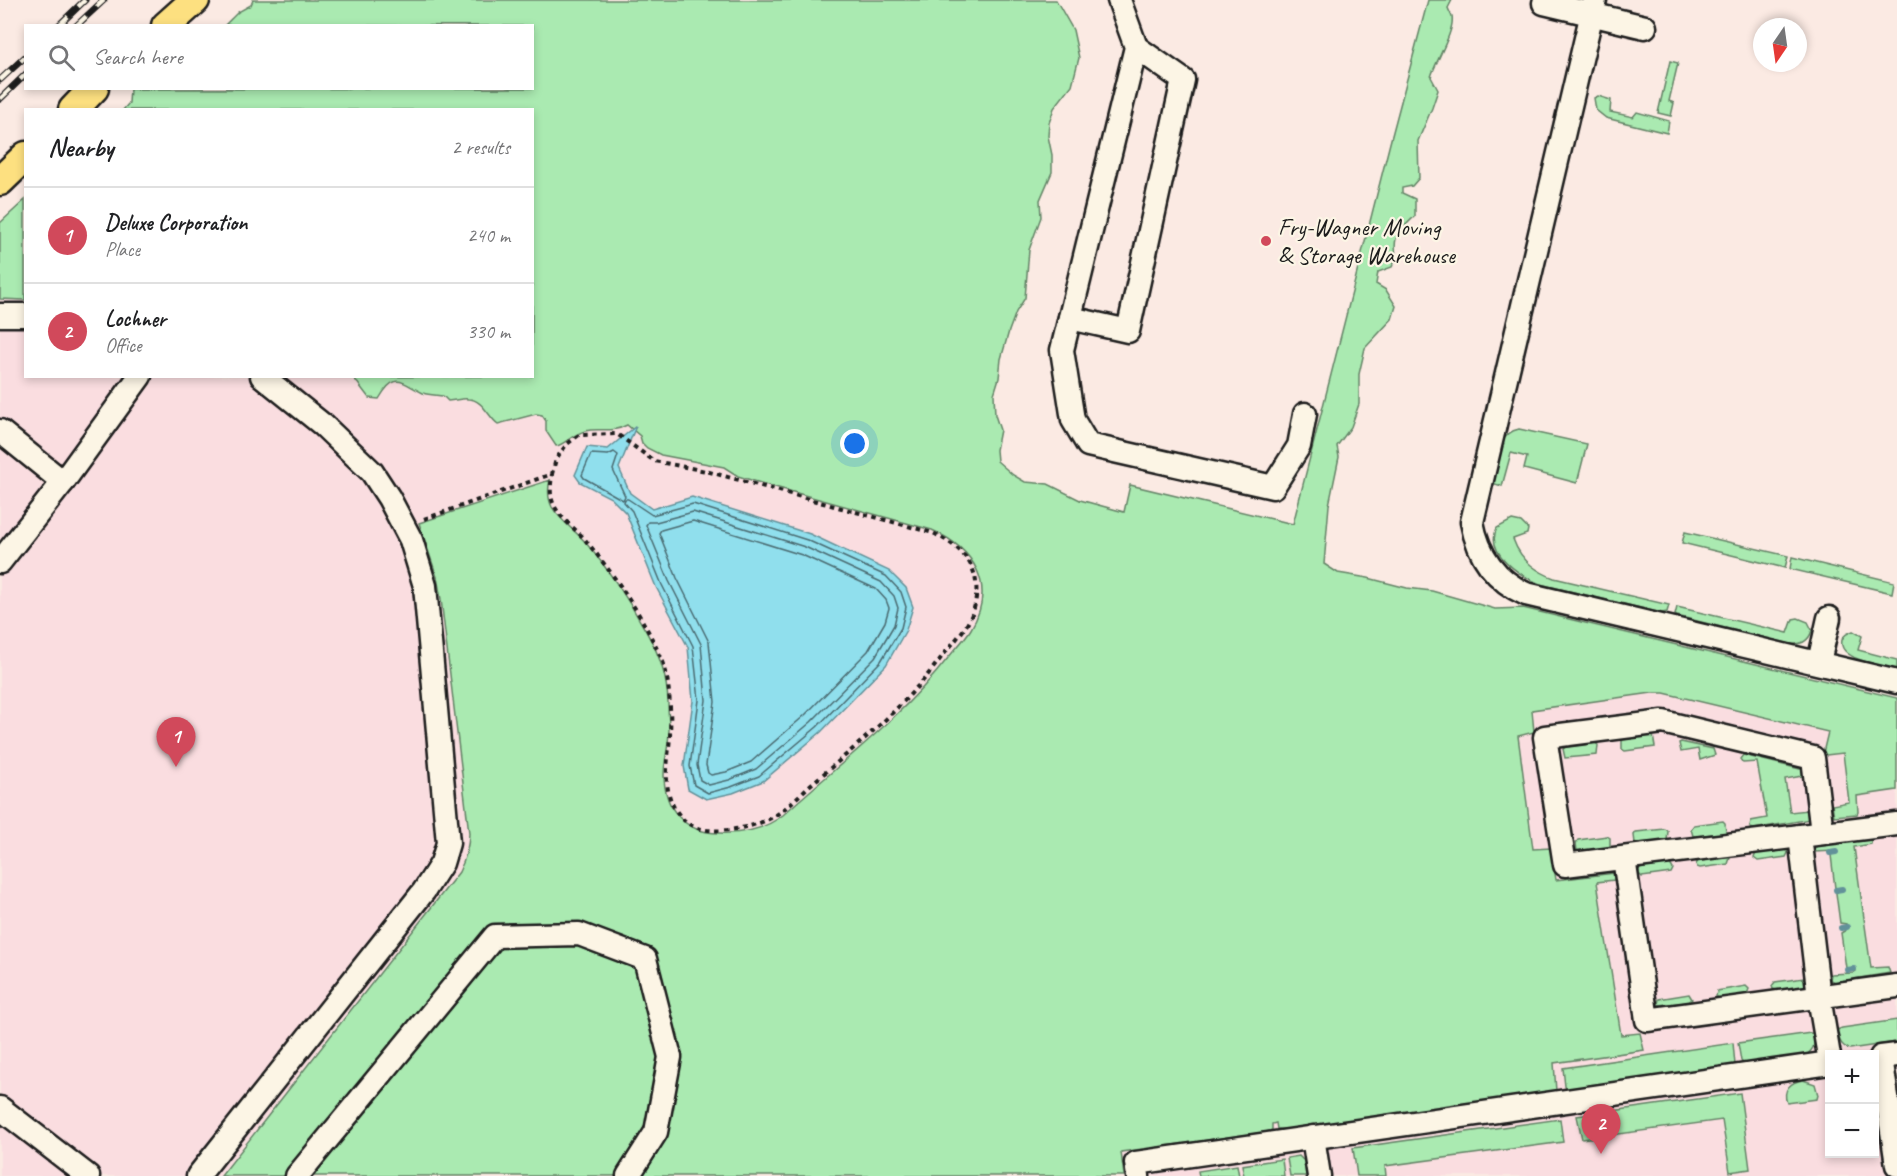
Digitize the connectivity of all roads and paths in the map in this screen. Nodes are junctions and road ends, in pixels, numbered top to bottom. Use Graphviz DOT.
graph roads {
  1 [pos="195,0"];
  2 [pos="1119,0"];
  3 [pos="1544,3"];
  4 [pos="1593,7"];
  5 [pos="168,24"];
  6 [pos="1645,27"];
  7 [pos="1136,47"];
  8 [pos="92,90"];
  9 [pos="75,108"];
  10 [pos="24,158"];
  11 [pos="0,181"];
  12 [pos="0,315"];
  13 [pos="24,315"];
  14 [pos="1070,318"];
  15 [pos="139,378"];
  16 [pos="265,378"];
  17 [pos="1305,414"];
  18 [pos="0,431"];
  19 [pos="552,474"];
  20 [pos="63,482"];
  21 [pos="418,521"];
  22 [pos="0,561"];
  23 [pos="1829,618"];
  24 [pos="1819,662"];
  25 [pos="1897,682"];
  26 [pos="1897,824"];
  27 [pos="1811,834"];
  28 [pos="1624,858"];
  29 [pos="1897,987"];
  30 [pos="1819,997"];
  31 [pos="1828,1050"];
  32 [pos="1884,1056"];
  33 [pos="1825,1063"];
  34 [pos="0,1108"];
  35 [pos="1313,1137"];
  36 [pos="1897,1165"];
  37 [pos="86,1175"];
  38 [pos="198,1176"];
  39 [pos="297,1176"];
  40 [pos="628,1176"];
  41 [pos="1138,1176"];
  42 [pos="1319,1176"];
  1 -- 5 [label="main road"];
  2 -- 7 [label="street"];
  3 -- 4 [label="street"];
  4 -- 6 [label="street"];
  4 -- 24 [label="street"];
  7 -- 14 [label="street"];
  7 -- 14 [label="street"];
  8 -- 9 [label="main road"];
  10 -- 11 [label="main road"];
  12 -- 13 [label="street"];
  14 -- 17 [label="street"];
  15 -- 20 [label="street"];
  16 -- 38 [label="street"];
  18 -- 20 [label="street"];
  19 -- 19 [label="path"];
  19 -- 21 [label="path"];
  20 -- 22 [label="street"];
  23 -- 24 [label="street"];
  24 -- 25 [label="street"];
  26 -- 27 [label="street"];
  27 -- 28 [label="street"];
  27 -- 28 [label="street"];
  27 -- 30 [label="street"];
  28 -- 30 [label="street"];
  29 -- 30 [label="street"];
  30 -- 31 [label="street"];
  32 -- 36 [label="street"];
  33 -- 35 [label="street"];
  34 -- 37 [label="street"];
  35 -- 41 [label="street"];
  35 -- 42 [label="street"];
  39 -- 40 [label="street"];
}
